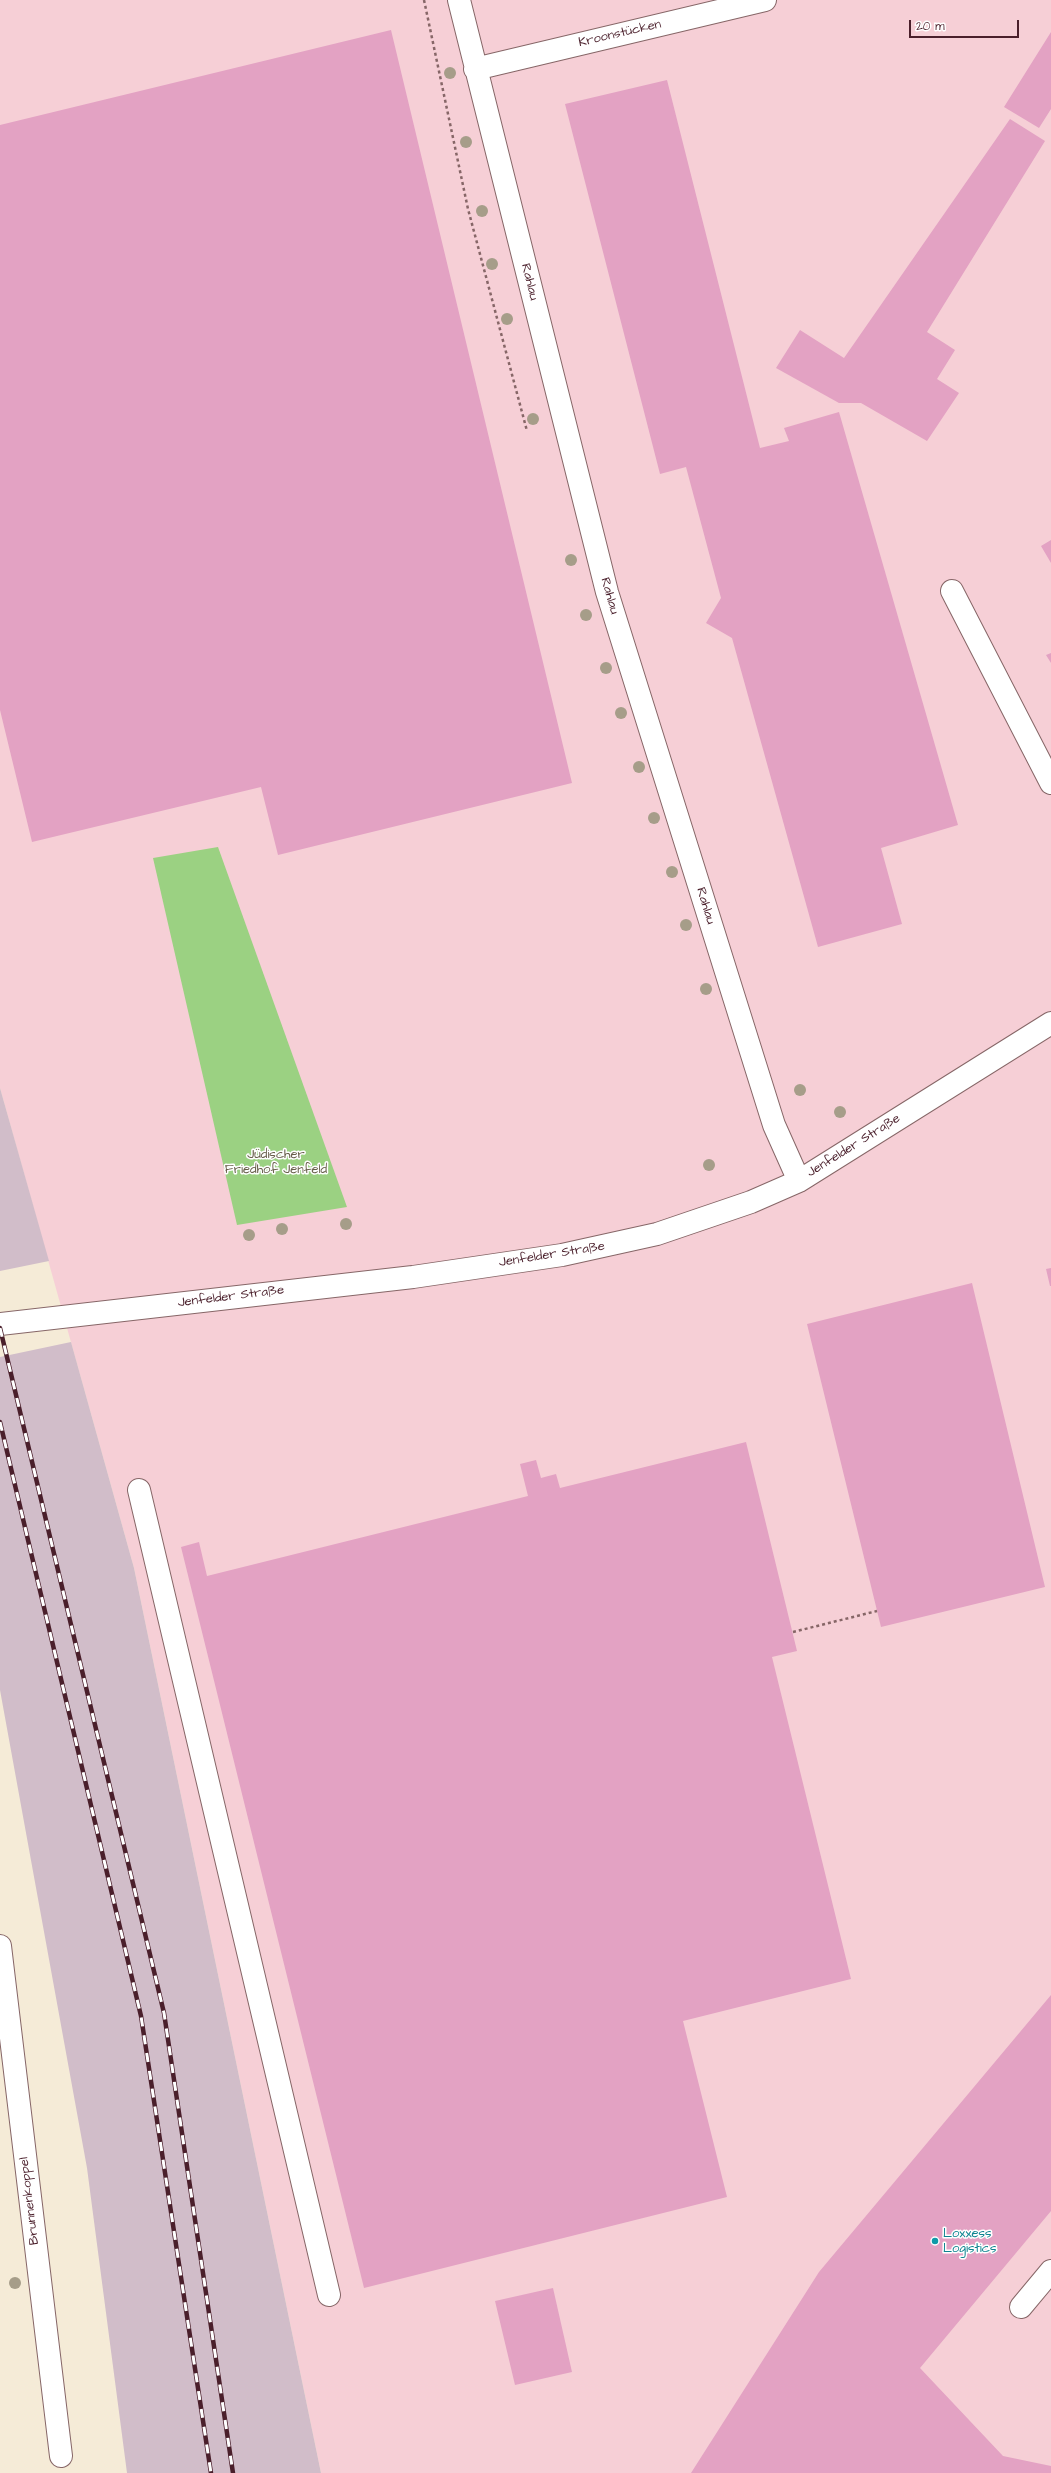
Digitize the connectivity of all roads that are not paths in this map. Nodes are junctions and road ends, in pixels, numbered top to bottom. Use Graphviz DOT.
graph roads {
  1 [pos="459,0"];
  2 [pos="765,0"];
  3 [pos="475,69"];
  4 [pos="952,591"];
  5 [pos="1051,784"];
  6 [pos="1051,1023"];
  7 [pos="799,1181"];
  8 [pos="0,1324"];
  9 [pos="139,1490"];
  10 [pos="0,1946"];
  11 [pos="1051,2271"];
  12 [pos="329,2295"];
  13 [pos="1021,2307"];
  14 [pos="61,2456"];
  1 -- 3 [label="street, Rahlau"];
  2 -- 3 [label="street, Kroonstücken"];
  3 -- 7 [label="street, Rahlau"];
  4 -- 5 [label="street"];
  6 -- 7 [label="street, Jenfelder Straße"];
  7 -- 8 [label="street, Jenfelder Straße"];
  9 -- 12 [label="street"];
  10 -- 14 [label="street, Brunnenkoppel"];
  11 -- 13 [label="street"];
}
